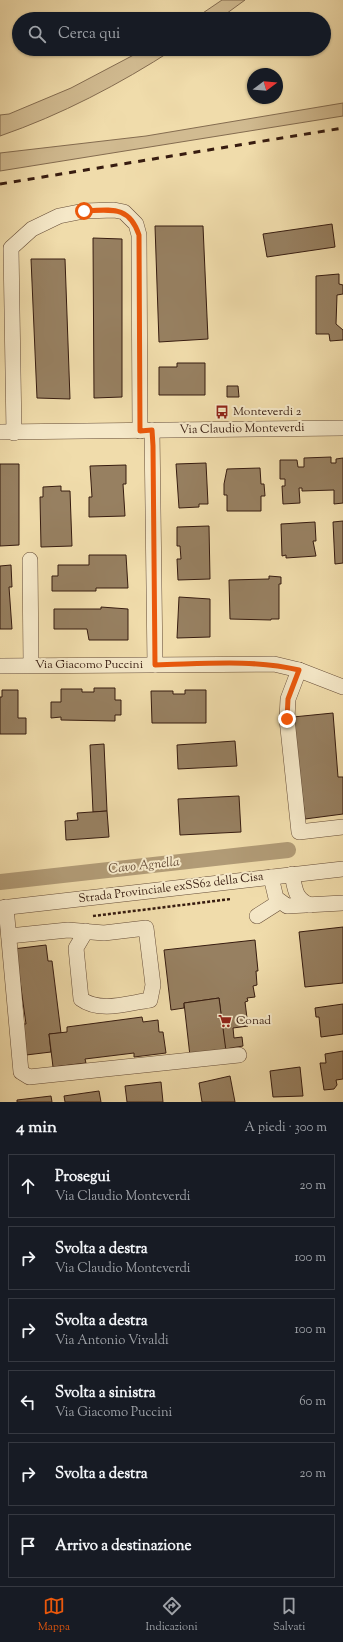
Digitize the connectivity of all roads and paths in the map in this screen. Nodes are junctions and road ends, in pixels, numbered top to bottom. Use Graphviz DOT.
graph roads {
  1 [pos="343,428"];
  2 [pos="146,430"];
  3 [pos="7,432"];
  4 [pos="30,560"];
  5 [pos="31,665"];
  6 [pos="155,665"];
  7 [pos="0,666"];
  8 [pos="299,670"];
  9 [pos="343,687"];
  10 [pos="343,828"];
  11 [pos="343,868"];
  12 [pos="292,874"];
  13 [pos="271,877"];
  14 [pos="235,898"];
  15 [pos="279,902"];
  16 [pos="343,903"];
  17 [pos="310,905"];
  18 [pos="3,908"];
  19 [pos="257,916"];
  20 [pos="86,924"];
  21 [pos="9,936"];
  22 [pos="239,1055"];
  1 -- 2 [label="street, Via Claudio Monteverdi"];
  2 -- 3 [label="street, Via Claudio Monteverdi"];
  2 -- 3 [label="street, Via Claudio Monteverdi"];
  2 -- 6 [label="street"];
  4 -- 5 [label="street"];
  5 -- 6 [label="street, Via Giacomo Puccini"];
  5 -- 7 [label="street, Via Giacomo Puccini"];
  6 -- 8 [label="street, Via Giacomo Puccini"];
  8 -- 9 [label="street, Via Giacomo Puccini"];
  8 -- 10 [label="street"];
  11 -- 12 [label="street, Strada Provinciale exSS62 della Cisa"];
  12 -- 13 [label="street, Strada Provinciale exSS62 della Cisa"];
  12 -- 17 [label="street"];
  13 -- 15 [label="street"];
  13 -- 18 [label="street, Strada Provinciale exSS62 della Cisa"];
  14 -- 20 [label="path"];
  15 -- 17 [label="street"];
  15 -- 19 [label="street"];
  16 -- 17 [label="street"];
  18 -- 21 [label="street"];
  20 -- 20 [label="street"];
  20 -- 21 [label="street"];
  21 -- 22 [label="street"];
}
